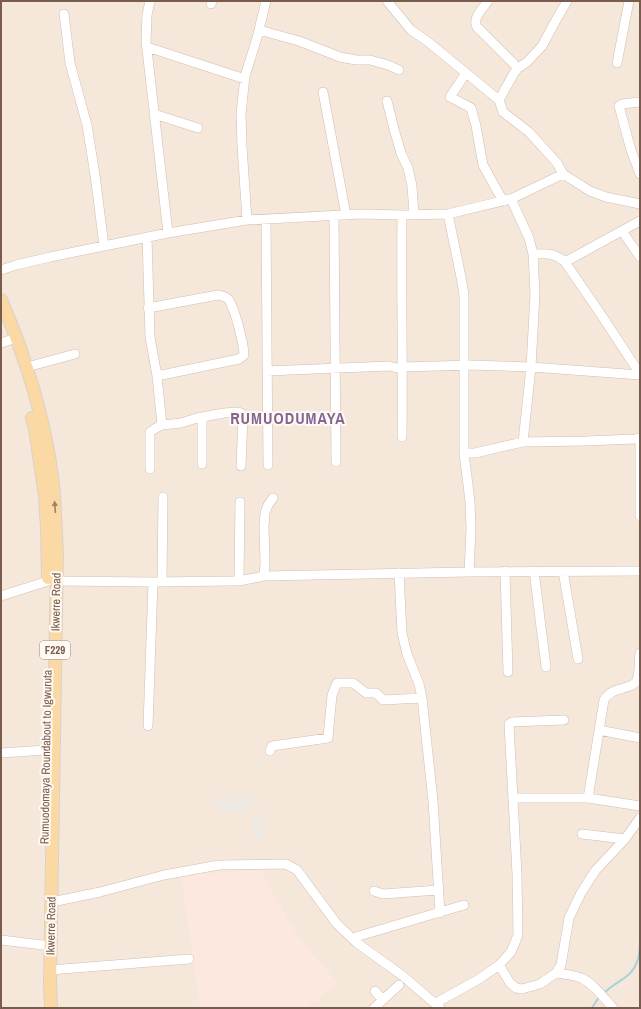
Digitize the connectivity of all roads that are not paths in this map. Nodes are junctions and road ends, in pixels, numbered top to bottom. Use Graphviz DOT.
graph roads {
  1 [pos="150,1"];
  2 [pos="266,1"];
  3 [pos="387,1"];
  4 [pos="488,1"];
  5 [pos="567,1"];
  6 [pos="629,1"];
  7 [pos="64,14"];
  8 [pos="259,30"];
  9 [pos="147,47"];
  10 [pos="617,63"];
  11 [pos="518,68"];
  12 [pos="399,70"];
  13 [pos="466,73"];
  14 [pos="245,79"];
  15 [pos="323,92"];
  16 [pos="499,100"];
  17 [pos="387,101"];
  18 [pos="640,102"];
  19 [pos="154,114"];
  20 [pos="198,128"];
  21 [pos="562,174"];
  22 [pos="640,174"];
  23 [pos="508,200"];
  24 [pos="640,204"];
  25 [pos="414,214"];
  26 [pos="448,214"];
  27 [pos="346,215"];
  28 [pos="402,215"];
  29 [pos="334,216"];
  30 [pos="247,220"];
  31 [pos="266,220"];
  32 [pos="640,221"];
  33 [pos="622,231"];
  34 [pos="168,233"];
  35 [pos="147,237"];
  36 [pos="104,246"];
  37 [pos="533,254"];
  38 [pos="640,256"];
  39 [pos="565,262"];
  40 [pos="1,270"];
  41 [pos="1,300"];
  42 [pos="148,308"];
  43 [pos="1,320"];
  44 [pos="5,342"];
  45 [pos="75,354"];
  46 [pos="464,366"];
  47 [pos="27,367"];
  48 [pos="403,367"];
  49 [pos="531,367"];
  50 [pos="335,368"];
  51 [pos="267,371"];
  52 [pos="640,374"];
  53 [pos="156,376"];
  54 [pos="202,417"];
  55 [pos="162,425"];
  56 [pos="402,437"];
  57 [pos="640,438"];
  58 [pos="523,442"];
  59 [pos="464,453"];
  60 [pos="336,462"];
  61 [pos="202,464"];
  62 [pos="268,465"];
  63 [pos="241,466"];
  64 [pos="150,469"];
  65 [pos="163,497"];
  66 [pos="273,498"];
  67 [pos="240,502"];
  68 [pos="640,516"];
  69 [pos="505,571"];
  70 [pos="534,571"];
  71 [pos="564,571"];
  72 [pos="640,571"];
  73 [pos="469,572"];
  74 [pos="399,573"];
  75 [pos="264,576"];
  76 [pos="52,581"];
  77 [pos="239,581"];
  78 [pos="158,582"];
  79 [pos="1,596"];
  80 [pos="640,653"];
  81 [pos="578,659"];
  82 [pos="546,667"];
  83 [pos="508,672"];
  84 [pos="422,698"];
  85 [pos="564,720"];
  86 [pos="148,726"];
  87 [pos="599,730"];
  88 [pos="640,738"];
  89 [pos="46,750"];
  90 [pos="270,751"];
  91 [pos="1,753"];
  92 [pos="513,798"];
  93 [pos="588,798"];
  94 [pos="640,806"];
  95 [pos="640,818"];
  96 [pos="582,834"];
  97 [pos="625,839"];
  98 [pos="438,890"];
  99 [pos="374,891"];
  100 [pos="52,902"];
  101 [pos="464,906"];
  102 [pos="440,913"];
  103 [pos="352,938"];
  104 [pos="1,940"];
  105 [pos="43,945"];
  106 [pos="189,959"];
  107 [pos="499,965"];
  108 [pos="50,970"];
  109 [pos="556,973"];
  110 [pos="399,985"];
  111 [pos="375,991"];
  112 [pos="382,1000"];
  113 [pos="438,1006"];
  114 [pos="43,1008"];
  115 [pos="51,1008"];
  116 [pos="374,1008"];
  117 [pos="614,1008"];
  1 -- 9 [label="street"];
  2 -- 8 [label="street"];
  3 -- 13 [label="street"];
  4 -- 11 [label="street"];
  5 -- 11 [label="street"];
  6 -- 10 [label="street"];
  7 -- 36 [label="street"];
  8 -- 12 [label="street"];
  8 -- 14 [label="street"];
  9 -- 14 [label="street"];
  9 -- 19 [label="street"];
  11 -- 16 [label="street"];
  13 -- 16 [label="street"];
  13 -- 23 [label="street"];
  14 -- 30 [label="street"];
  15 -- 27 [label="street"];
  16 -- 21 [label="street"];
  17 -- 25 [label="street"];
  18 -- 22 [label="street"];
  19 -- 20 [label="street"];
  19 -- 34 [label="street"];
  21 -- 23 [label="street"];
  21 -- 24 [label="street"];
  23 -- 26 [label="street"];
  23 -- 37 [label="street"];
  25 -- 26 [label="street"];
  25 -- 28 [label="street"];
  26 -- 46 [label="street"];
  27 -- 28 [label="street"];
  27 -- 29 [label="street"];
  28 -- 48 [label="street"];
  29 -- 31 [label="street"];
  29 -- 50 [label="street"];
  30 -- 31 [label="street"];
  30 -- 34 [label="street"];
  31 -- 51 [label="street"];
  32 -- 33 [label="street"];
  33 -- 38 [label="street"];
  33 -- 39 [label="street"];
  34 -- 35 [label="street"];
  35 -- 36 [label="street"];
  35 -- 42 [label="street"];
  36 -- 40 [label="street"];
  37 -- 39 [label="street"];
  37 -- 49 [label="street"];
  39 -- 52 [label="street"];
  41 -- 47 [label="main road, Ikwerre Road / F229"];
  42 -- 53 [label="street"];
  42 -- 53 [label="street"];
  43 -- 44 [label="main road, Rumuodomaya Roundabout to Igwuruta / F229"];
  44 -- 76 [label="main road, Rumuodomaya Roundabout to Igwuruta / F229"];
  45 -- 47 [label="street"];
  46 -- 48 [label="street"];
  46 -- 49 [label="street"];
  46 -- 59 [label="street"];
  76 -- 47 [label="main road, Ikwerre Road / F229, one-way"];
  48 -- 50 [label="street"];
  48 -- 56 [label="street"];
  49 -- 52 [label="street"];
  49 -- 58 [label="street"];
  50 -- 51 [label="street"];
  50 -- 60 [label="street"];
  51 -- 62 [label="street"];
  53 -- 55 [label="street"];
  54 -- 55 [label="street"];
  54 -- 61 [label="street"];
  54 -- 63 [label="street"];
  55 -- 64 [label="street"];
  57 -- 58 [label="street"];
  57 -- 68 [label="street"];
  58 -- 59 [label="street"];
  59 -- 73 [label="street"];
  65 -- 78 [label="street"];
  66 -- 75 [label="street"];
  67 -- 77 [label="street"];
  69 -- 70 [label="street"];
  69 -- 73 [label="street"];
  69 -- 83 [label="street"];
  70 -- 71 [label="street"];
  70 -- 82 [label="street"];
  71 -- 72 [label="street"];
  71 -- 81 [label="street"];
  73 -- 74 [label="street"];
  74 -- 75 [label="street"];
  74 -- 84 [label="street"];
  75 -- 77 [label="street"];
  76 -- 78 [label="street"];
  76 -- 79 [label="street"];
  76 -- 89 [label="main road, Rumuodomaya Roundabout to Igwuruta / F229"];
  76 -- 100 [label="main road, Ikwerre Road / F229"];
  77 -- 78 [label="street"];
  78 -- 86 [label="street"];
  80 -- 87 [label="street"];
  84 -- 90 [label="street"];
  84 -- 98 [label="street"];
  85 -- 92 [label="street"];
  87 -- 88 [label="street"];
  87 -- 93 [label="street"];
  89 -- 91 [label="street"];
  89 -- 105 [label="main road, Rumuodomaya Roundabout to Igwuruta / F229"];
  92 -- 93 [label="street"];
  92 -- 107 [label="street"];
  93 -- 94 [label="street"];
  95 -- 97 [label="street"];
  96 -- 97 [label="street"];
  97 -- 109 [label="street"];
  98 -- 99 [label="street"];
  98 -- 102 [label="street"];
  100 -- 103 [label="street"];
  100 -- 108 [label="main road, Ikwerre Road / F229"];
  101 -- 102 [label="street"];
  102 -- 103 [label="street"];
  103 -- 113 [label="street"];
  104 -- 105 [label="street"];
  105 -- 114 [label="main road, Rumuodomaya Roundabout to Igwuruta / F229"];
  106 -- 108 [label="street"];
  107 -- 109 [label="street"];
  107 -- 113 [label="street"];
  108 -- 115 [label="main road, Ikwerre Road / F229"];
  109 -- 117 [label="street"];
  110 -- 112 [label="street"];
  111 -- 112 [label="street"];
  112 -- 116 [label="street"];
}
